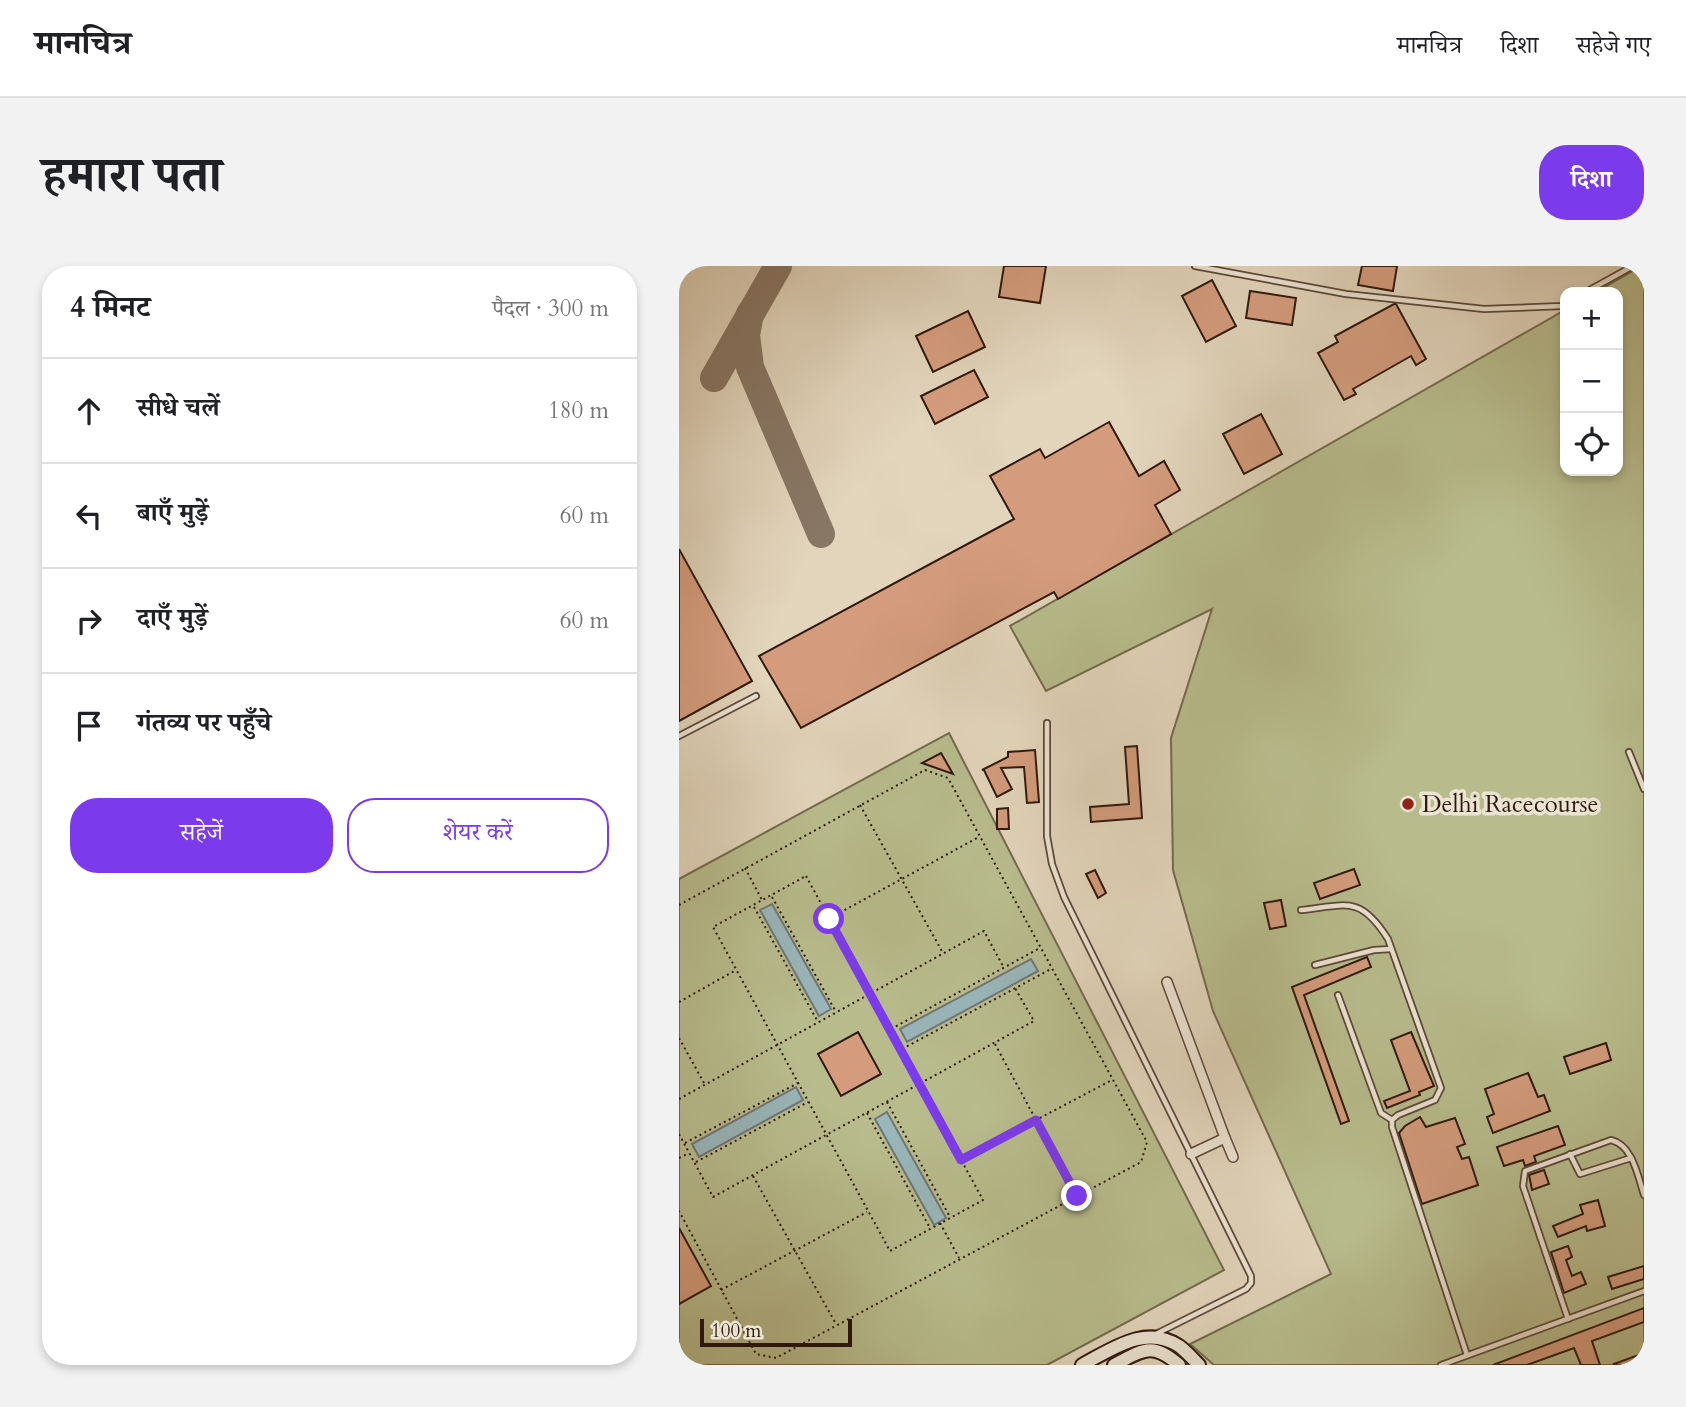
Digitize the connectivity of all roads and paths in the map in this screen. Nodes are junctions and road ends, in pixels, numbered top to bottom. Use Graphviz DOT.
graph roads {
  1 [pos="1195,266"];
  2 [pos="1633,266"];
  3 [pos="1595,287"];
  4 [pos="1560,306"];
  5 [pos="756,696"];
  6 [pos="1047,723"];
  7 [pos="680,735"];
  8 [pos="1629,752"];
  9 [pos="1644,789"];
  10 [pos="860,805"];
  11 [pos="980,836"];
  12 [pos="745,869"];
  13 [pos="902,879"];
  14 [pos="772,895"];
  15 [pos="762,901"];
  16 [pos="679,905"];
  17 [pos="753,905"];
  18 [pos="1301,910"];
  19 [pos="829,919"];
  20 [pos="1041,947"];
  21 [pos="1391,949"];
  22 [pos="944,954"];
  23 [pos="1315,965"];
  24 [pos="1004,968"];
  25 [pos="1052,968"];
  26 [pos="737,970"];
  27 [pos="1167,982"];
  28 [pos="1015,988"];
  29 [pos="871,994"];
  30 [pos="1338,995"];
  31 [pos="679,1002"];
  32 [pos="836,1013"];
  33 [pos="818,1023"];
  34 [pos="890,1030"];
  35 [pos="679,1038"];
  36 [pos="994,1043"];
  37 [pos="778,1044"];
  38 [pos="901,1050"];
  39 [pos="1113,1079"];
  40 [pos="799,1082"];
  41 [pos="705,1084"];
  42 [pos="920,1084"];
  43 [pos="679,1099"];
  44 [pos="809,1101"];
  45 [pos="887,1102"];
  46 [pos="867,1113"];
  47 [pos="1036,1120"];
  48 [pos="1392,1120"];
  49 [pos="679,1134"];
  50 [pos="827,1135"];
  51 [pos="1225,1138"];
  52 [pos="684,1144"];
  53 [pos="689,1153"];
  54 [pos="1191,1154"];
  55 [pos="1570,1154"];
  56 [pos="1233,1157"];
  57 [pos="679,1158"];
  58 [pos="1631,1158"];
  59 [pos="961,1160"];
  60 [pos="694,1163"];
  61 [pos="753,1175"];
  62 [pos="1644,1195"];
  63 [pos="1077,1196"];
  64 [pos="869,1211"];
  65 [pos="679,1212"];
  66 [pos="950,1218"];
  67 [pos="940,1223"];
  68 [pos="930,1229"];
  69 [pos="795,1250"];
  70 [pos="959,1259"];
  71 [pos="720,1291"];
  72 [pos="1644,1291"];
  73 [pos="1568,1319"];
  74 [pos="836,1325"];
  75 [pos="1153,1336"];
  76 [pos="1138,1352"];
  77 [pos="1467,1355"];
  78 [pos="1083,1365"];
  79 [pos="1114,1365"];
  80 [pos="1179,1365"];
  81 [pos="1199,1365"];
  82 [pos="1441,1365"];
  1 -- 4 [label="lane"];
  2 -- 3 [label="lane"];
  5 -- 7 [label="lane"];
  6 -- 54 [label="lane"];
  8 -- 9 [label="lane"];
  10 -- 11 [label="path"];
  10 -- 12 [label="path"];
  10 -- 13 [label="path"];
  11 -- 13 [label="path"];
  11 -- 20 [label="path"];
  12 -- 15 [label="path"];
  12 -- 16 [label="path"];
  13 -- 19 [label="path"];
  13 -- 22 [label="path"];
  14 -- 15 [label="path"];
  14 -- 19 [label="path"];
  14 -- 32 [label="path"];
  15 -- 17 [label="path"];
  17 -- 26 [label="path"];
  17 -- 33 [label="path"];
  18 -- 21 [label="lane"];
  19 -- 29 [label="path"];
  20 -- 24 [label="path"];
  20 -- 25 [label="path"];
  21 -- 23 [label="lane"];
  21 -- 48 [label="lane"];
  22 -- 24 [label="path"];
  22 -- 29 [label="path"];
  24 -- 34 [label="path"];
  25 -- 28 [label="path"];
  25 -- 39 [label="path"];
  26 -- 31 [label="path"];
  26 -- 37 [label="path"];
  27 -- 51 [label="street"];
  28 -- 36 [label="path"];
  28 -- 38 [label="path"];
  29 -- 32 [label="path"];
  29 -- 34 [label="path"];
  30 -- 48 [label="lane"];
  32 -- 33 [label="path"];
  33 -- 37 [label="path"];
  34 -- 38 [label="path"];
  35 -- 41 [label="path"];
  36 -- 42 [label="path"];
  36 -- 47 [label="path"];
  37 -- 40 [label="path"];
  37 -- 41 [label="path"];
  38 -- 42 [label="path"];
  39 -- 47 [label="path"];
  39 -- 63 [label="path"];
  40 -- 44 [label="path"];
  40 -- 52 [label="path"];
  41 -- 43 [label="path"];
  42 -- 45 [label="path"];
  42 -- 59 [label="path"];
  44 -- 50 [label="path"];
  44 -- 60 [label="path"];
  45 -- 46 [label="path"];
  45 -- 66 [label="path"];
  46 -- 50 [label="path"];
  46 -- 68 [label="path"];
  47 -- 59 [label="path"];
  47 -- 63 [label="path"];
  48 -- 77 [label="lane"];
  49 -- 52 [label="path"];
  50 -- 61 [label="path"];
  50 -- 64 [label="path"];
  51 -- 54 [label="street"];
  51 -- 56 [label="street"];
  52 -- 53 [label="path"];
  53 -- 57 [label="path"];
  53 -- 60 [label="path"];
  54 -- 75 [label="lane"];
  55 -- 58 [label="lane"];
  55 -- 58 [label="lane"];
  55 -- 73 [label="lane"];
  58 -- 62 [label="lane"];
  59 -- 66 [label="path"];
  60 -- 61 [label="path"];
  61 -- 69 [label="path"];
  63 -- 70 [label="path"];
  64 -- 68 [label="path"];
  64 -- 69 [label="path"];
  65 -- 71 [label="path"];
  66 -- 67 [label="path"];
  67 -- 68 [label="path"];
  67 -- 70 [label="path"];
  69 -- 71 [label="path"];
  69 -- 74 [label="path"];
  70 -- 74 [label="path"];
  71 -- 74 [label="path"];
  72 -- 73 [label="lane"];
  73 -- 77 [label="lane"];
  75 -- 76 [label="lane"];
  75 -- 78 [label="main road"];
  75 -- 81 [label="main road"];
  76 -- 79 [label="main road"];
  76 -- 80 [label="main road"];
  77 -- 82 [label="lane"];
}
